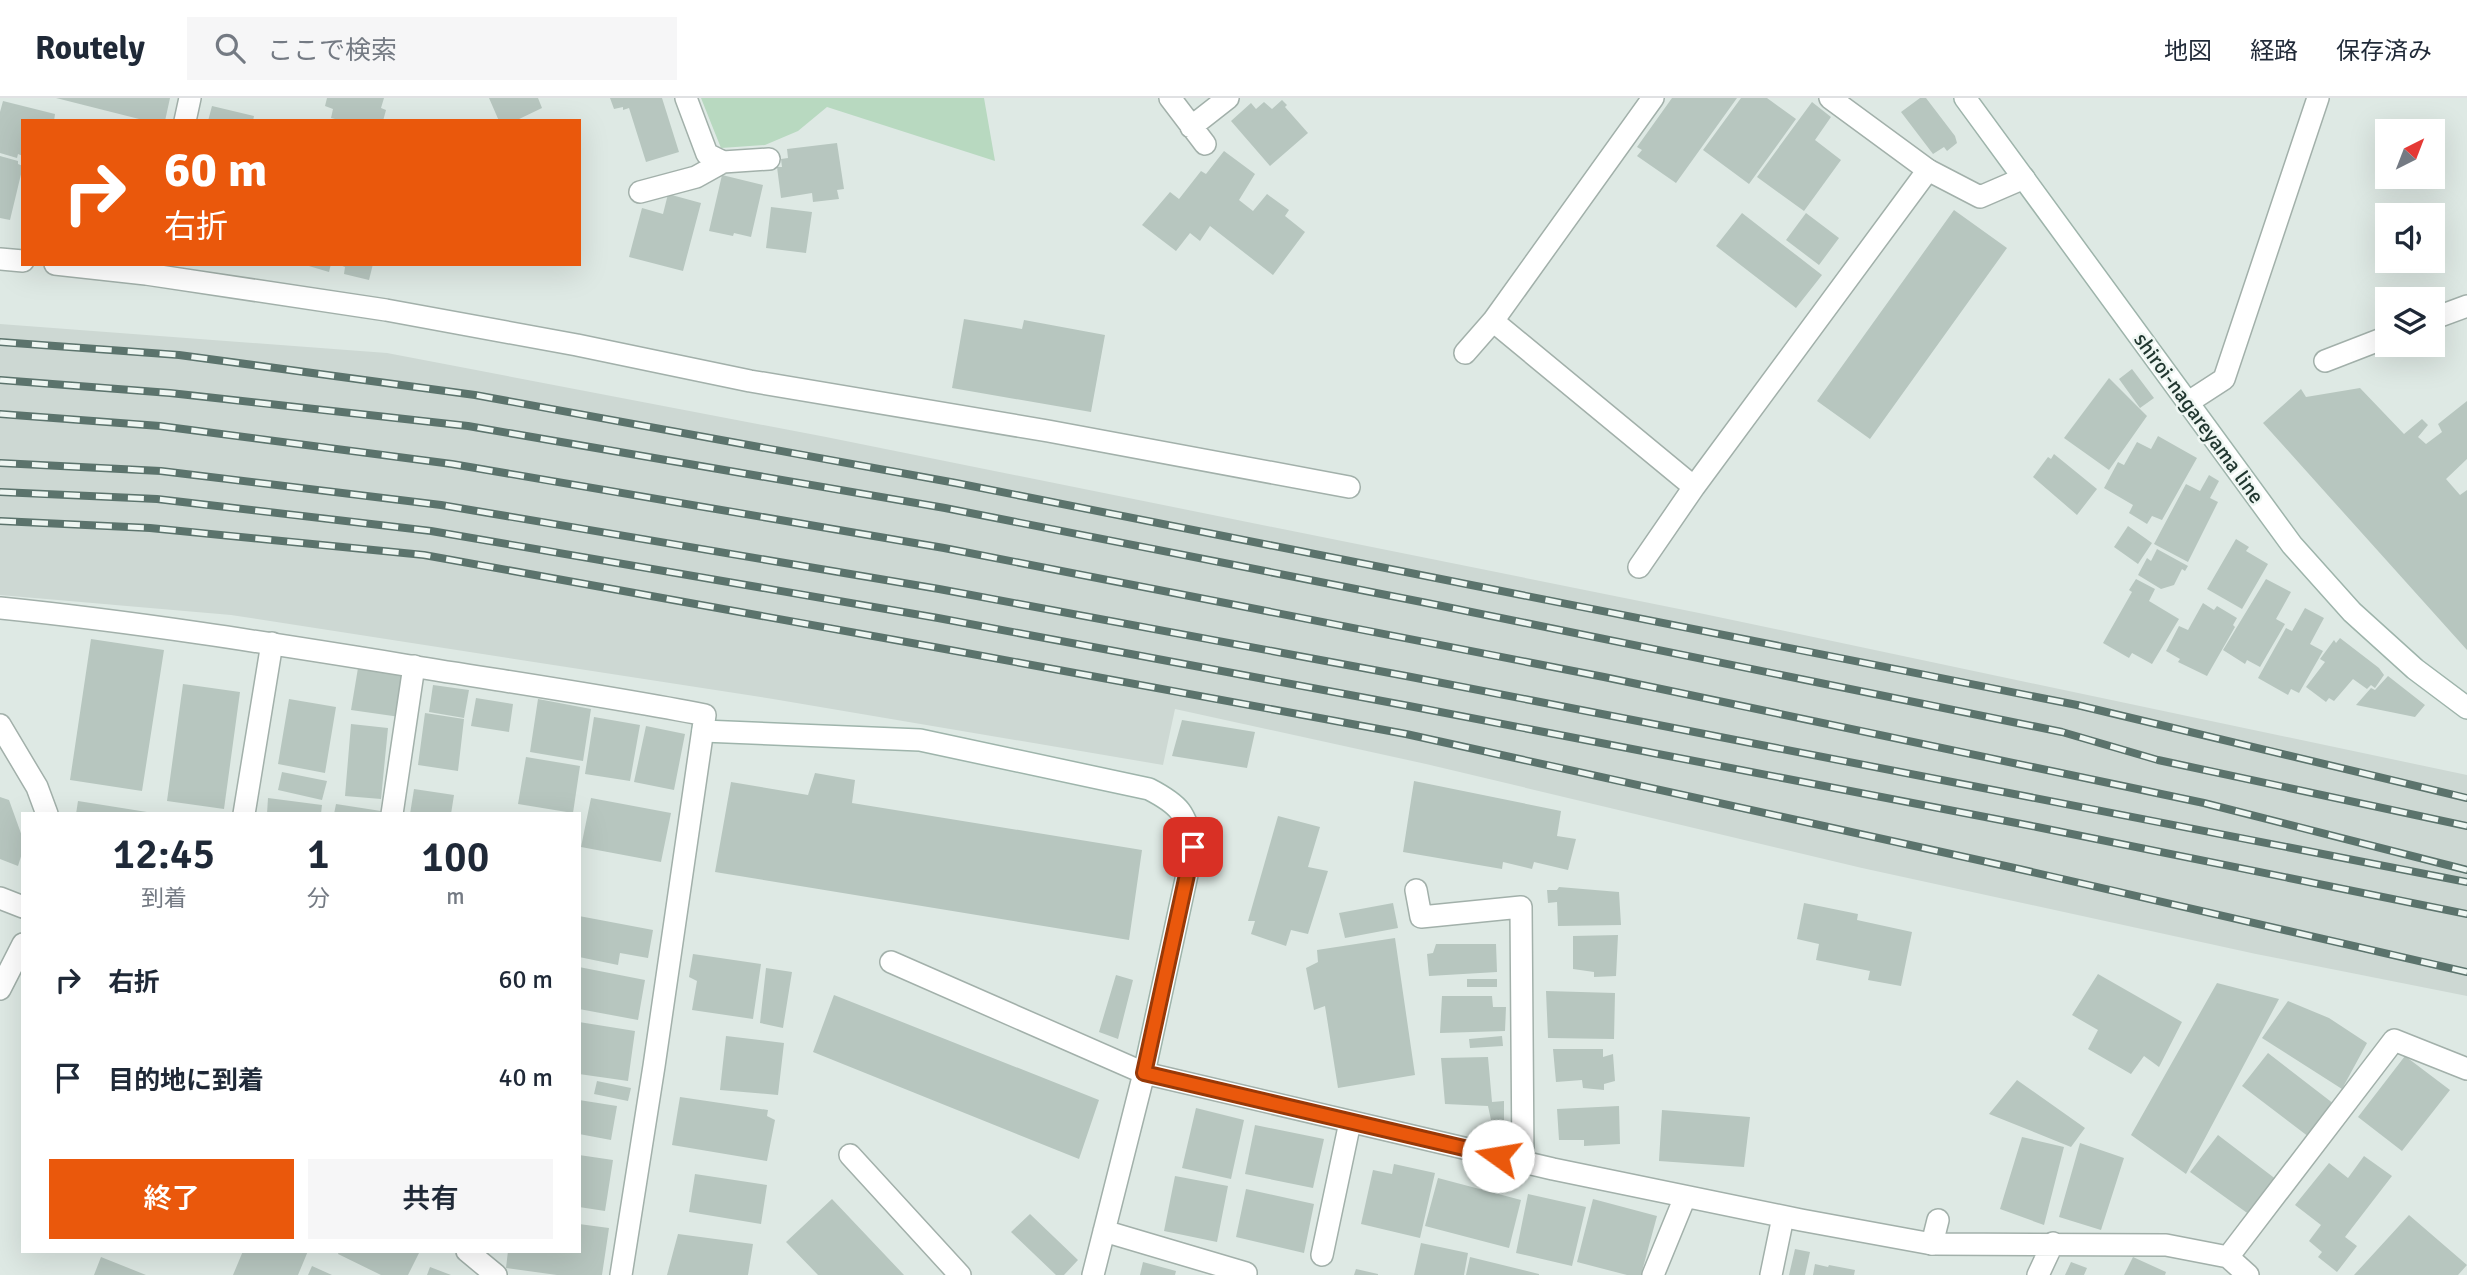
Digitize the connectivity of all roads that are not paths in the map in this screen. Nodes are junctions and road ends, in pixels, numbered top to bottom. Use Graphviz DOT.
graph roads {
  1 [pos="190,98"];
  2 [pos="686,98"];
  3 [pos="1170,98"];
  4 [pos="1228,98"];
  5 [pos="1653,98"];
  6 [pos="1830,98"];
  7 [pos="1965,98"];
  8 [pos="2318,98"];
  9 [pos="185,119"];
  10 [pos="1192,127"];
  11 [pos="1205,144"];
  12 [pos="769,159"];
  13 [pos="723,162"];
  14 [pos="1928,170"];
  15 [pos="2024,178"];
  16 [pos="640,192"];
  17 [pos="0,258"];
  18 [pos="21,261"];
  19 [pos="92,266"];
  20 [pos="148,269"];
  21 [pos="2467,306"];
  22 [pos="2445,314"];
  23 [pos="1493,321"];
  24 [pos="2375,342"];
  25 [pos="1465,353"];
  26 [pos="2325,361"];
  27 [pos="2187,403"];
  28 [pos="1349,487"];
  29 [pos="1694,487"];
  30 [pos="1639,567"];
  31 [pos="0,608"];
  32 [pos="272,643"];
  33 [pos="414,666"];
  34 [pos="2467,708"];
  35 [pos="0,725"];
  36 [pos="703,731"];
  37 [pos="46,812"];
  38 [pos="244,812"];
  39 [pos="392,812"];
  40 [pos="1416,890"];
  41 [pos="0,898"];
  42 [pos="21,906"];
  43 [pos="21,948"];
  44 [pos="891,962"];
  45 [pos="0,989"];
  46 [pos="2467,1069"];
  47 [pos="1144,1073"];
  48 [pos="1350,1122"];
  49 [pos="850,1155"];
  50 [pos="1523,1162"];
  51 [pos="1685,1196"];
  52 [pos="1783,1216"];
  53 [pos="1938,1220"];
  54 [pos="1104,1231"];
  55 [pos="2053,1243"];
  56 [pos="1932,1244"];
  57 [pos="469,1253"];
  58 [pos="1322,1255"];
  59 [pos="2228,1257"];
  60 [pos="1245,1273"];
  61 [pos="496,1275"];
  62 [pos="621,1275"];
  63 [pos="960,1275"];
  64 [pos="1093,1275"];
  65 [pos="1653,1275"];
  66 [pos="1771,1275"];
  67 [pos="2038,1275"];
  68 [pos="2248,1275"];
  1 -- 9 [label="street"];
  2 -- 13 [label="street"];
  3 -- 10 [label="street"];
  4 -- 10 [label="street"];
  5 -- 23 [label="street"];
  6 -- 14 [label="street"];
  7 -- 15 [label="street, shiroi-nagareyama line"];
  8 -- 27 [label="street"];
  10 -- 11 [label="street"];
  12 -- 13 [label="street"];
  13 -- 16 [label="street"];
  14 -- 15 [label="street"];
  14 -- 29 [label="street"];
  15 -- 27 [label="street, shiroi-nagareyama line"];
  17 -- 18 [label="street"];
  19 -- 20 [label="street"];
  20 -- 28 [label="street"];
  21 -- 22 [label="street"];
  23 -- 25 [label="street"];
  23 -- 29 [label="street"];
  24 -- 26 [label="street"];
  27 -- 34 [label="street, shiroi-nagareyama line"];
  29 -- 30 [label="street"];
  31 -- 32 [label="street"];
  32 -- 33 [label="street"];
  32 -- 38 [label="street"];
  33 -- 36 [label="street"];
  33 -- 39 [label="street"];
  35 -- 37 [label="street"];
  36 -- 47 [label="street"];
  36 -- 62 [label="street"];
  40 -- 50 [label="street"];
  41 -- 42 [label="street"];
  43 -- 45 [label="street"];
  44 -- 47 [label="street"];
  46 -- 59 [label="street"];
  47 -- 48 [label="street"];
  47 -- 54 [label="street"];
  48 -- 50 [label="street"];
  48 -- 58 [label="street"];
  49 -- 63 [label="street"];
  50 -- 51 [label="street"];
  51 -- 52 [label="street"];
  51 -- 65 [label="street"];
  52 -- 56 [label="street"];
  52 -- 66 [label="street"];
  53 -- 56 [label="street"];
  54 -- 60 [label="street"];
  54 -- 64 [label="street"];
  55 -- 56 [label="street"];
  55 -- 59 [label="street"];
  55 -- 67 [label="street"];
  57 -- 61 [label="street"];
  59 -- 68 [label="street"];
}
